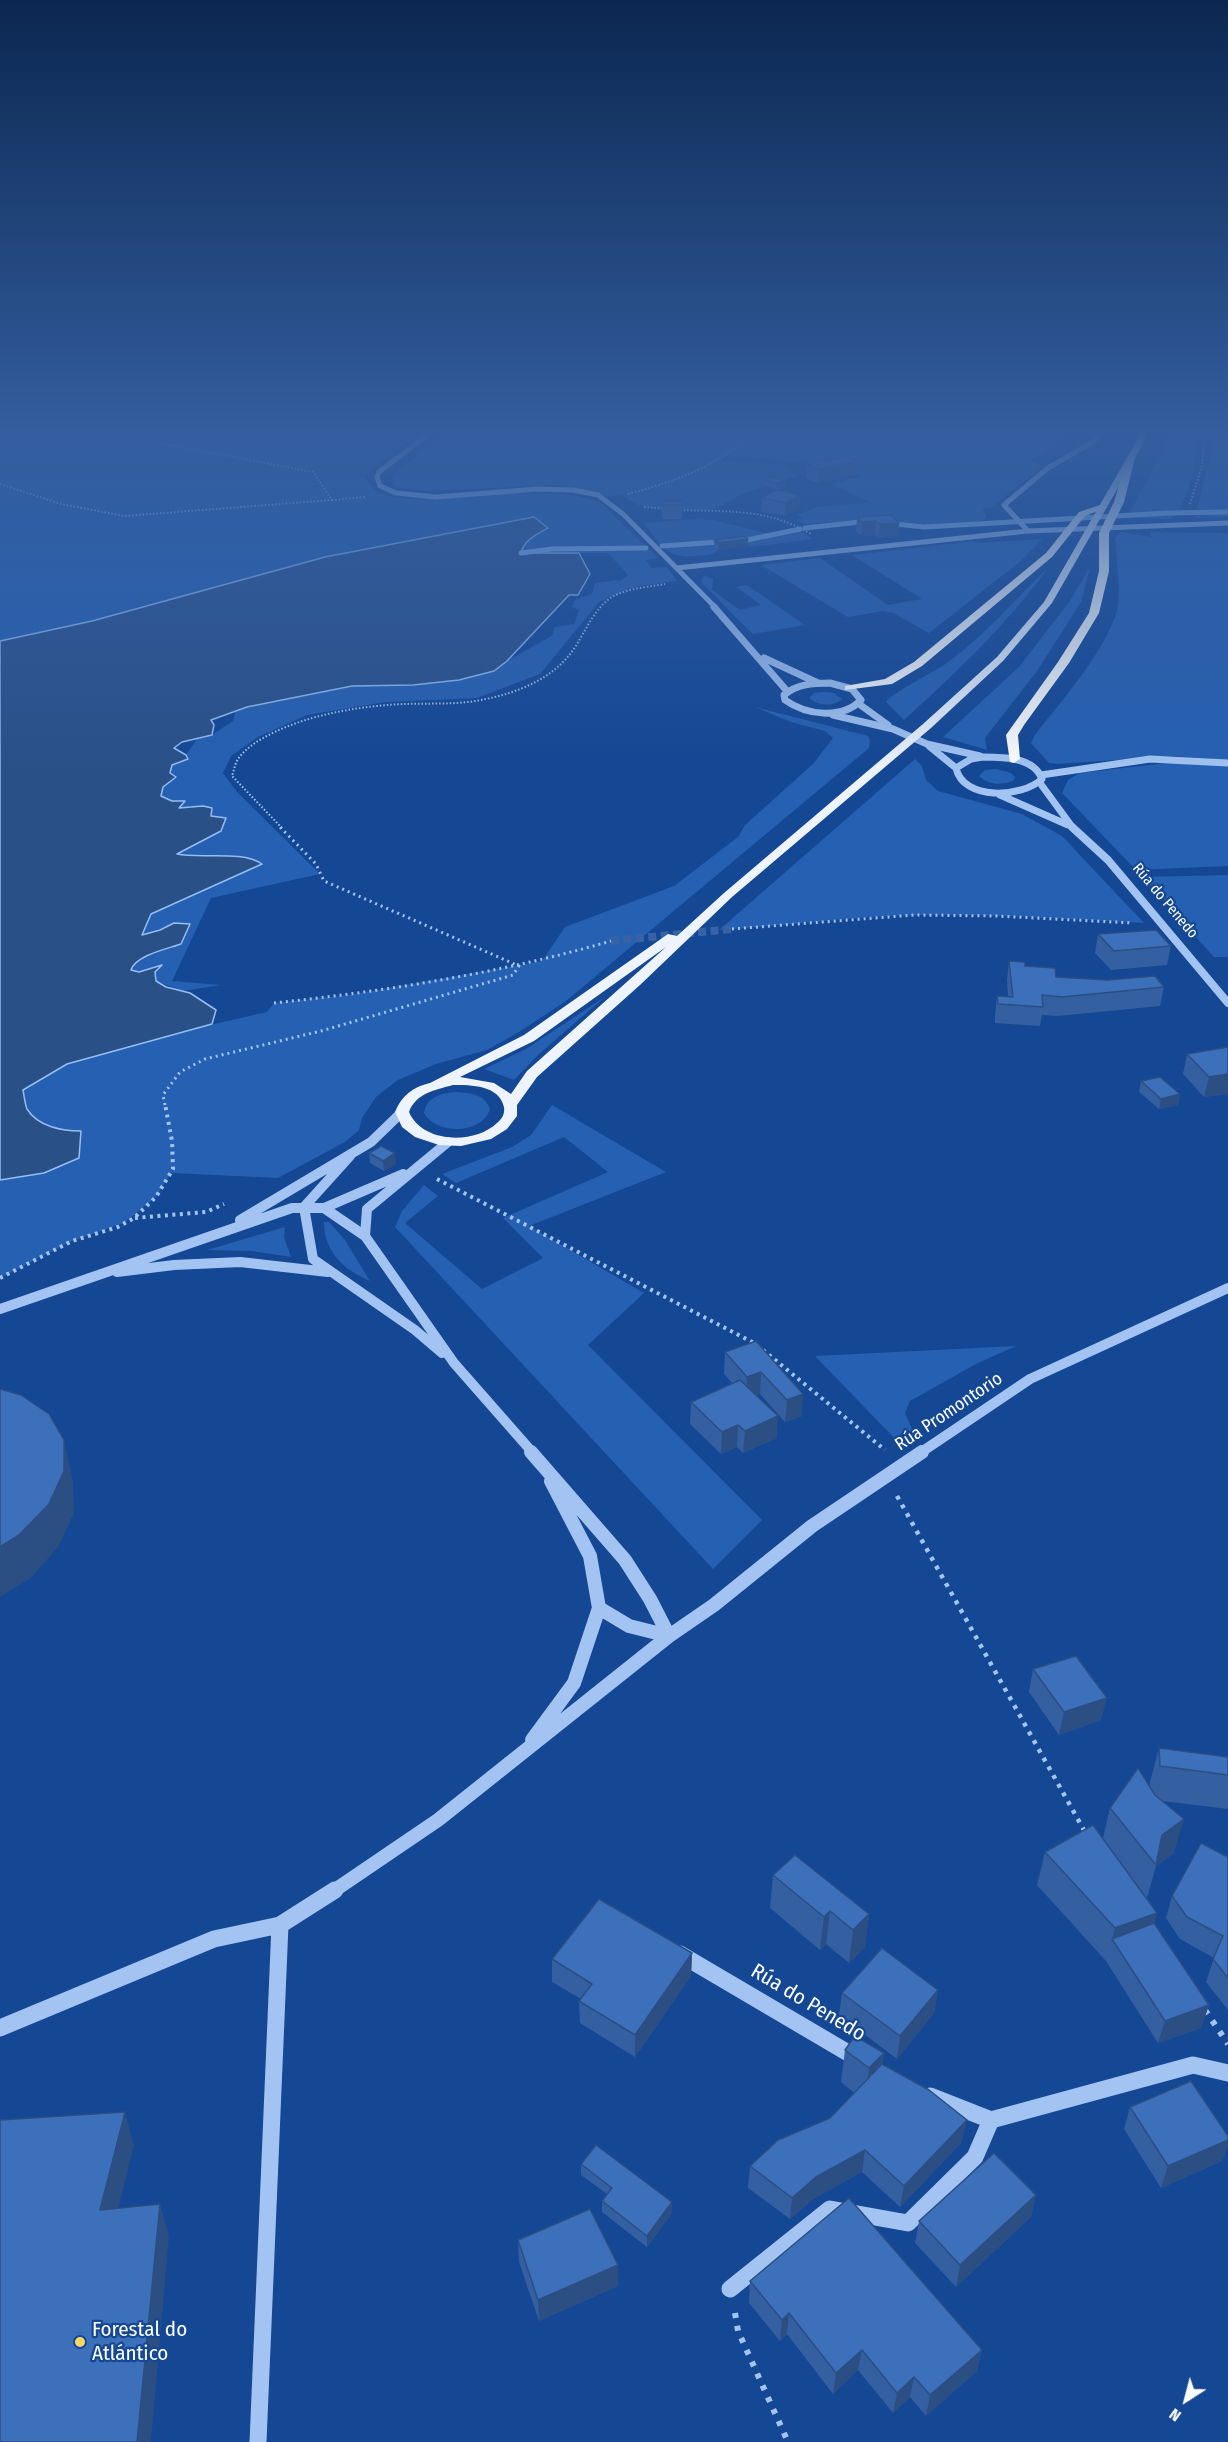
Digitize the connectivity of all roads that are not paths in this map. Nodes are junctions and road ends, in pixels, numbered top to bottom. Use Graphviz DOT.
graph roads {
  1 [pos="654,546"];
  2 [pos="886,546"];
  3 [pos="1056,546"];
  4 [pos="1082,546"];
  5 [pos="1104,546"];
  6 [pos="677,568"];
  7 [pos="762,657"];
  8 [pos="818,683"];
  9 [pos="849,688"];
  10 [pos="788,691"];
  11 [pos="859,704"];
  12 [pos="823,712"];
  13 [pos="893,729"];
  14 [pos="927,744"];
  15 [pos="983,757"];
  16 [pos="1014,759"];
  17 [pos="1228,763"];
  18 [pos="956,768"];
  19 [pos="1040,779"];
  20 [pos="994,792"];
  21 [pos="1070,825"];
  22 [pos="728,895"];
  23 [pos="1228,1003"];
  24 [pos="437,1083"];
  25 [pos="511,1104"];
  26 [pos="401,1113"];
  27 [pos="448,1142"];
  28 [pos="350,1155"];
  29 [pos="413,1169"];
  30 [pos="304,1207"];
  31 [pos="324,1208"];
  32 [pos="221,1230"];
  33 [pos="365,1236"];
  34 [pos="331,1272"];
  35 [pos="96,1275"];
  36 [pos="1228,1288"];
  37 [pos="0,1309"];
  38 [pos="454,1363"];
  39 [pos="541,1462"];
  40 [pos="599,1608"];
  41 [pos="669,1636"];
  42 [pos="525,1751"];
  43 [pos="280,1925"];
  44 [pos="667,1945"];
  45 [pos="0,2028"];
  46 [pos="869,2066"];
  47 [pos="1228,2073"];
  48 [pos="919,2091"];
  49 [pos="991,2120"];
  50 [pos="730,2289"];
  51 [pos="258,2442"];
  1 -- 6 [label="street"];
  2 -- 6 [label="street"];
  3 -- 9 [label="highway"];
  4 -- 22 [label="main road"];
  5 -- 16 [label="highway"];
  6 -- 7 [label="street"];
  7 -- 8 [label="street"];
  7 -- 10 [label="street"];
  8 -- 9 [label="street"];
  8 -- 10 [label="street"];
  9 -- 11 [label="street"];
  10 -- 12 [label="street"];
  11 -- 12 [label="street"];
  11 -- 13 [label="street"];
  12 -- 13 [label="street"];
  13 -- 14 [label="street"];
  14 -- 15 [label="street"];
  14 -- 18 [label="street"];
  15 -- 16 [label="street"];
  15 -- 18 [label="street"];
  16 -- 19 [label="street"];
  17 -- 19 [label="street"];
  18 -- 20 [label="street"];
  19 -- 20 [label="street"];
  19 -- 21 [label="street, Rúa do Penedo"];
  20 -- 21 [label="street, Rúa do Penedo"];
  21 -- 23 [label="street, Rúa do Penedo"];
  22 -- 24 [label="main road"];
  22 -- 25 [label="main road"];
  24 -- 25 [label="main road"];
  24 -- 26 [label="main road"];
  25 -- 27 [label="main road"];
  26 -- 27 [label="main road"];
  26 -- 28 [label="street"];
  27 -- 29 [label="street"];
  28 -- 30 [label="street"];
  28 -- 32 [label="street"];
  29 -- 31 [label="street"];
  29 -- 33 [label="street"];
  30 -- 31 [label="street"];
  30 -- 32 [label="street"];
  30 -- 34 [label="street"];
  31 -- 33 [label="street"];
  32 -- 35 [label="street"];
  33 -- 38 [label="street"];
  34 -- 35 [label="street"];
  34 -- 38 [label="street"];
  35 -- 37 [label="street"];
  36 -- 41 [label="street, Rúa Promontorio"];
  38 -- 39 [label="street"];
  39 -- 40 [label="street"];
  39 -- 41 [label="street"];
  40 -- 41 [label="street"];
  40 -- 42 [label="street"];
  41 -- 42 [label="street, Rúa Promontorio"];
  42 -- 43 [label="street, Rúa Promontorio"];
  43 -- 45 [label="street"];
  43 -- 51 [label="street"];
  44 -- 46 [label="street, Rúa do Penedo"];
  47 -- 49 [label="street"];
  48 -- 49 [label="street"];
  49 -- 50 [label="street"];
}
